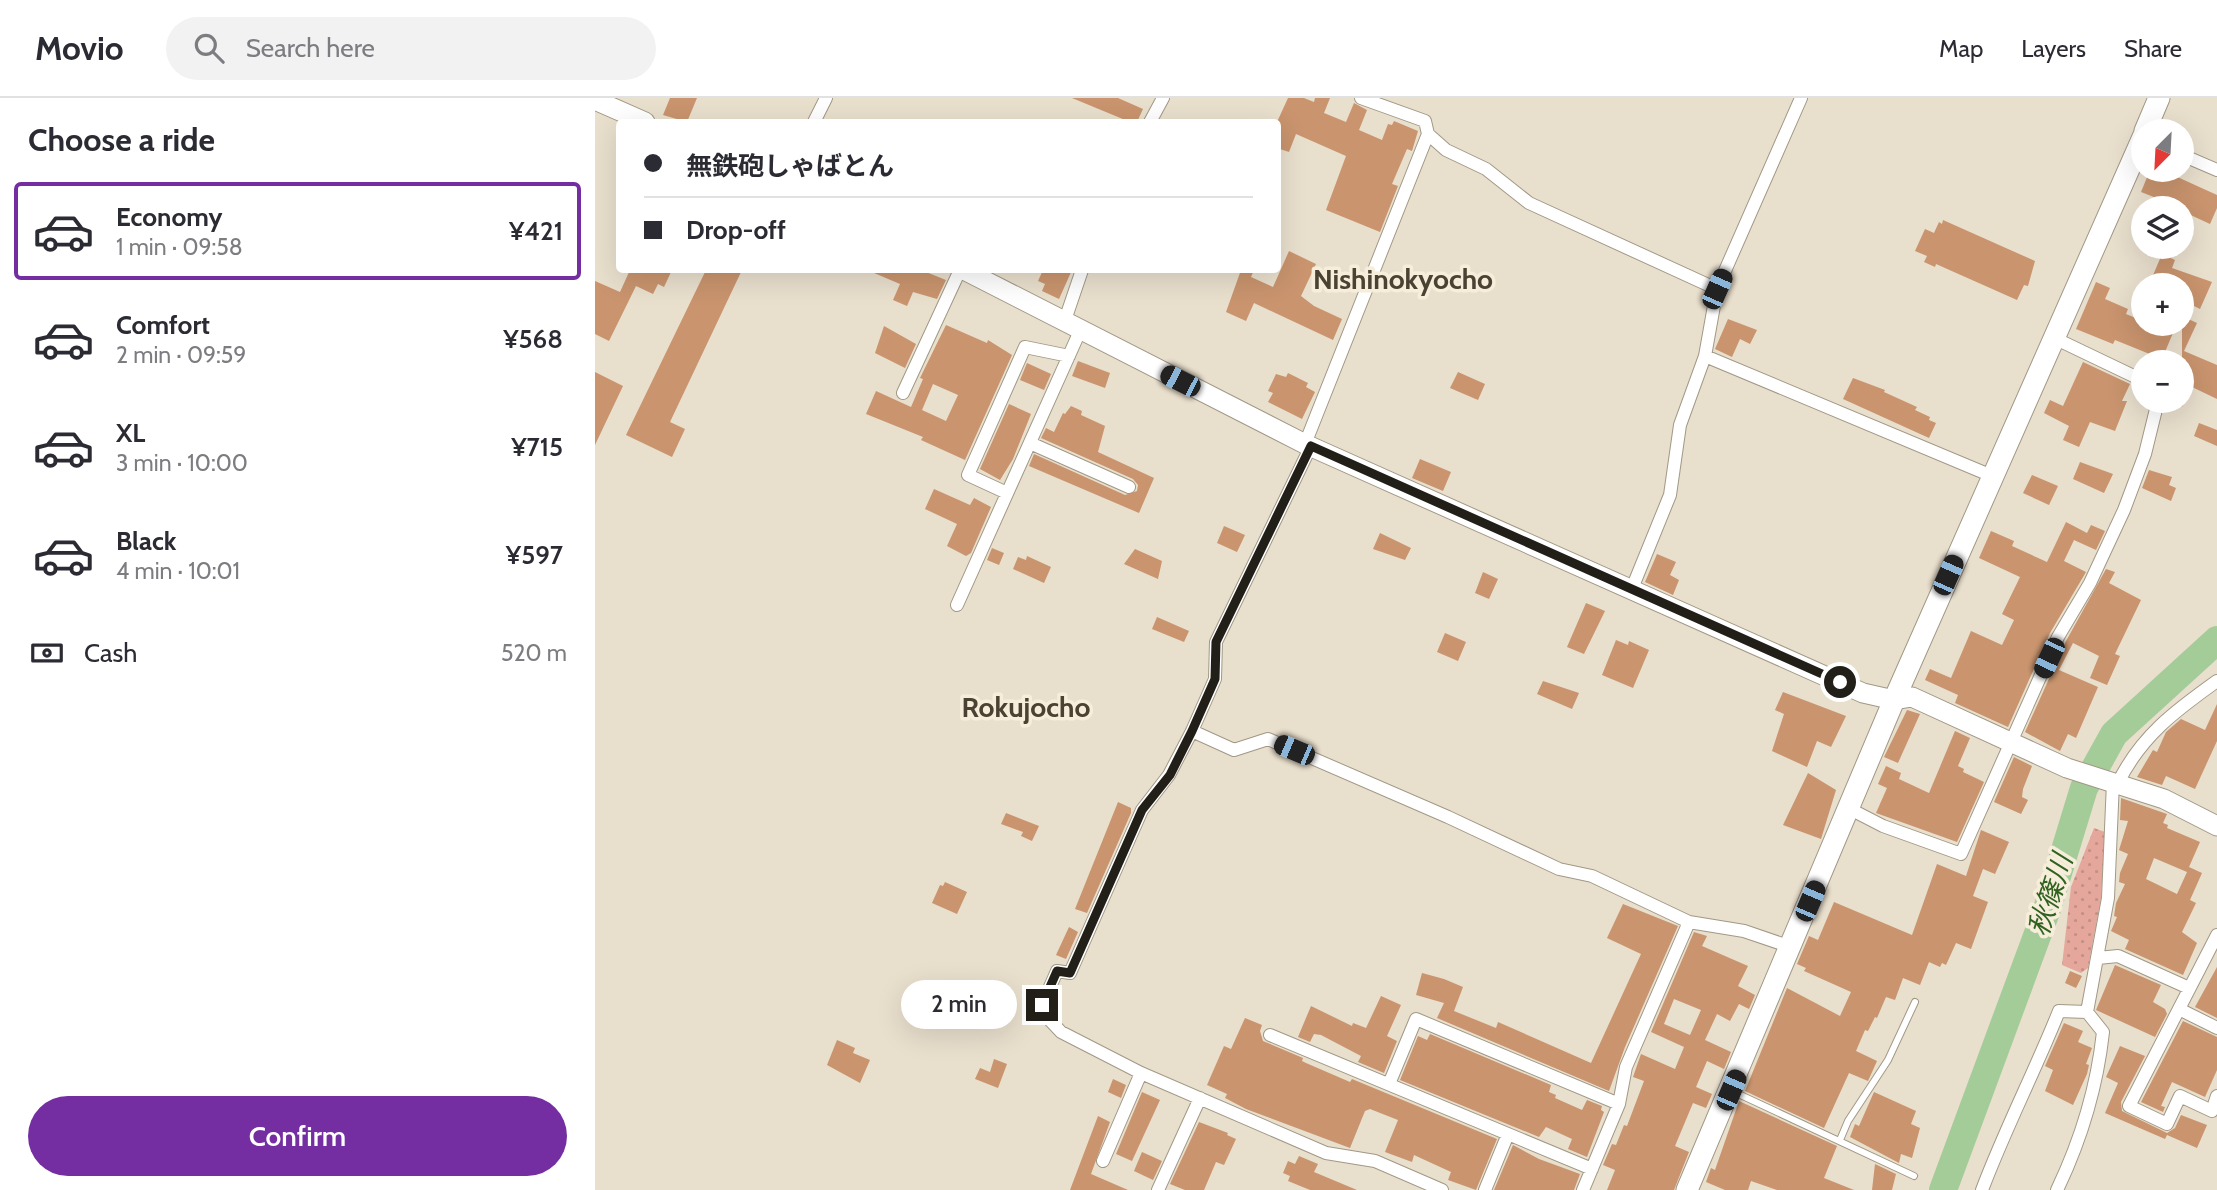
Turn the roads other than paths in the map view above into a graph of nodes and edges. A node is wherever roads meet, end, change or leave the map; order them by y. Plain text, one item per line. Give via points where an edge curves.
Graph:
1 (826, 98) edge
2 (1361, 98) edge
3 (1801, 98) edge
4 (2159, 98) edge
5 (1159, 99) edge
6 (595, 100) edge
7 (638, 119) edge
8 (816, 119) edge
9 (1151, 119) edge
10 (2151, 119) edge
11 (1428, 134) junction
12 (2195, 161) edge
13 (2131, 164) edge
14 (2217, 170) edge
15 (961, 273) edge
16 (968, 273) edge
17 (1081, 273) edge
18 (1717, 289) junction
19 (1072, 327) junction
20 (2052, 337) junction
21 (1069, 356) junction
22 (1705, 356) junction
23 (2131, 375) edge
24 (903, 393) dead end
25 (2155, 413) edge
26 (1030, 443) junction
27 (1308, 445) junction
28 (1992, 475) junction
29 (1129, 487) dead end
30 (1007, 493) junction
31 (1631, 591) junction
32 (957, 605) dead end
33 (2217, 681) edge
34 (1894, 700) junction
35 (1192, 731) junction
36 (2009, 743) junction
37 (2113, 782) junction
38 (1850, 808) junction
39 (2217, 826) edge
40 (1689, 922) junction
41 (2217, 935) edge
42 (1791, 947) junction
43 (2098, 958) junction
44 (2189, 988) junction
45 (1915, 1002) dead end
46 (2179, 1009) junction
47 (2087, 1012) junction
48 (2217, 1028) edge
49 (1270, 1035) dead end
50 (1142, 1073) junction
51 (1389, 1084) junction
52 (1731, 1090) junction
53 (2217, 1097) edge
54 (1200, 1098) junction
55 (1619, 1104) junction
56 (1509, 1135) junction
57 (1840, 1140) junction
58 (1103, 1161) dead end
59 (1592, 1169) junction
60 (1914, 1176) dead end
61 (1160, 1189) edge
62 (1442, 1190) edge
63 (1485, 1190) edge
64 (1583, 1190) edge
65 (1687, 1190) edge
66 (1982, 1190) edge
67 (2057, 1190) edge

1 - 8 street
2 - 11 street via 1425,121
3 - 18 street
4 - 10 main road
5 - 9 street
6 - 7 main road
11 - 18 street via 1446,150 1486,169 1529,203
11 - 27 street
12 - 14 street
13 - 20 main road
15 - 24 street
16 - 19 main road
17 - 19 street
18 - 22 street
19 - 21 street
19 - 27 main road
20 - 23 street
20 - 28 main road
21 - 26 street
21 - 30 street via 1025,347 968,475
22 - 28 street
22 - 31 street via 1680,425 1670,495
25 - 36 street via 2125,510
26 - 29 street
26 - 30 street
27 - 31 main road
27 - 35 street via 1216,642 1215,679
28 - 34 main road
30 - 32 street
31 - 34 main road via 1863,693
33 - 37 street via 2160,723 2139,745 2117,783
34 - 36 main road via 1912,697
34 - 38 main road
35 - 40 street via 1234,750 1268,739 1559,869 1592,876
35 - 50 street via 1170,775 1142,810 1070,973 1057,971 1042,1005 1044,1014 1061,1032
36 - 37 main road
36 - 38 street via 1961,854 1883,826
37 - 39 main road via 2164,799
37 - 43 street via 2108,898
38 - 42 main road
40 - 42 street via 1744,930
40 - 55 street via 1626,1068
41 - 44 street
42 - 52 main road
43 - 44 street via 2118,956
43 - 47 street
44 - 46 street
45 - 57 lane via 1888,1060
46 - 48 street
46 - 53 street via 2129,1106 2167,1124 2180,1096 2212,1111
47 - 66 street via 2059,1011
47 - 67 street via 2103,1031 2100,1060 2087,1115
49 - 51 street
50 - 54 street
50 - 58 street
51 - 55 street via 1416,1019
51 - 56 street
52 - 57 lane
52 - 65 main road
54 - 61 street
54 - 62 street via 1327,1153 1375,1161
55 - 59 street
56 - 59 street
56 - 63 street
57 - 60 lane
59 - 64 street

